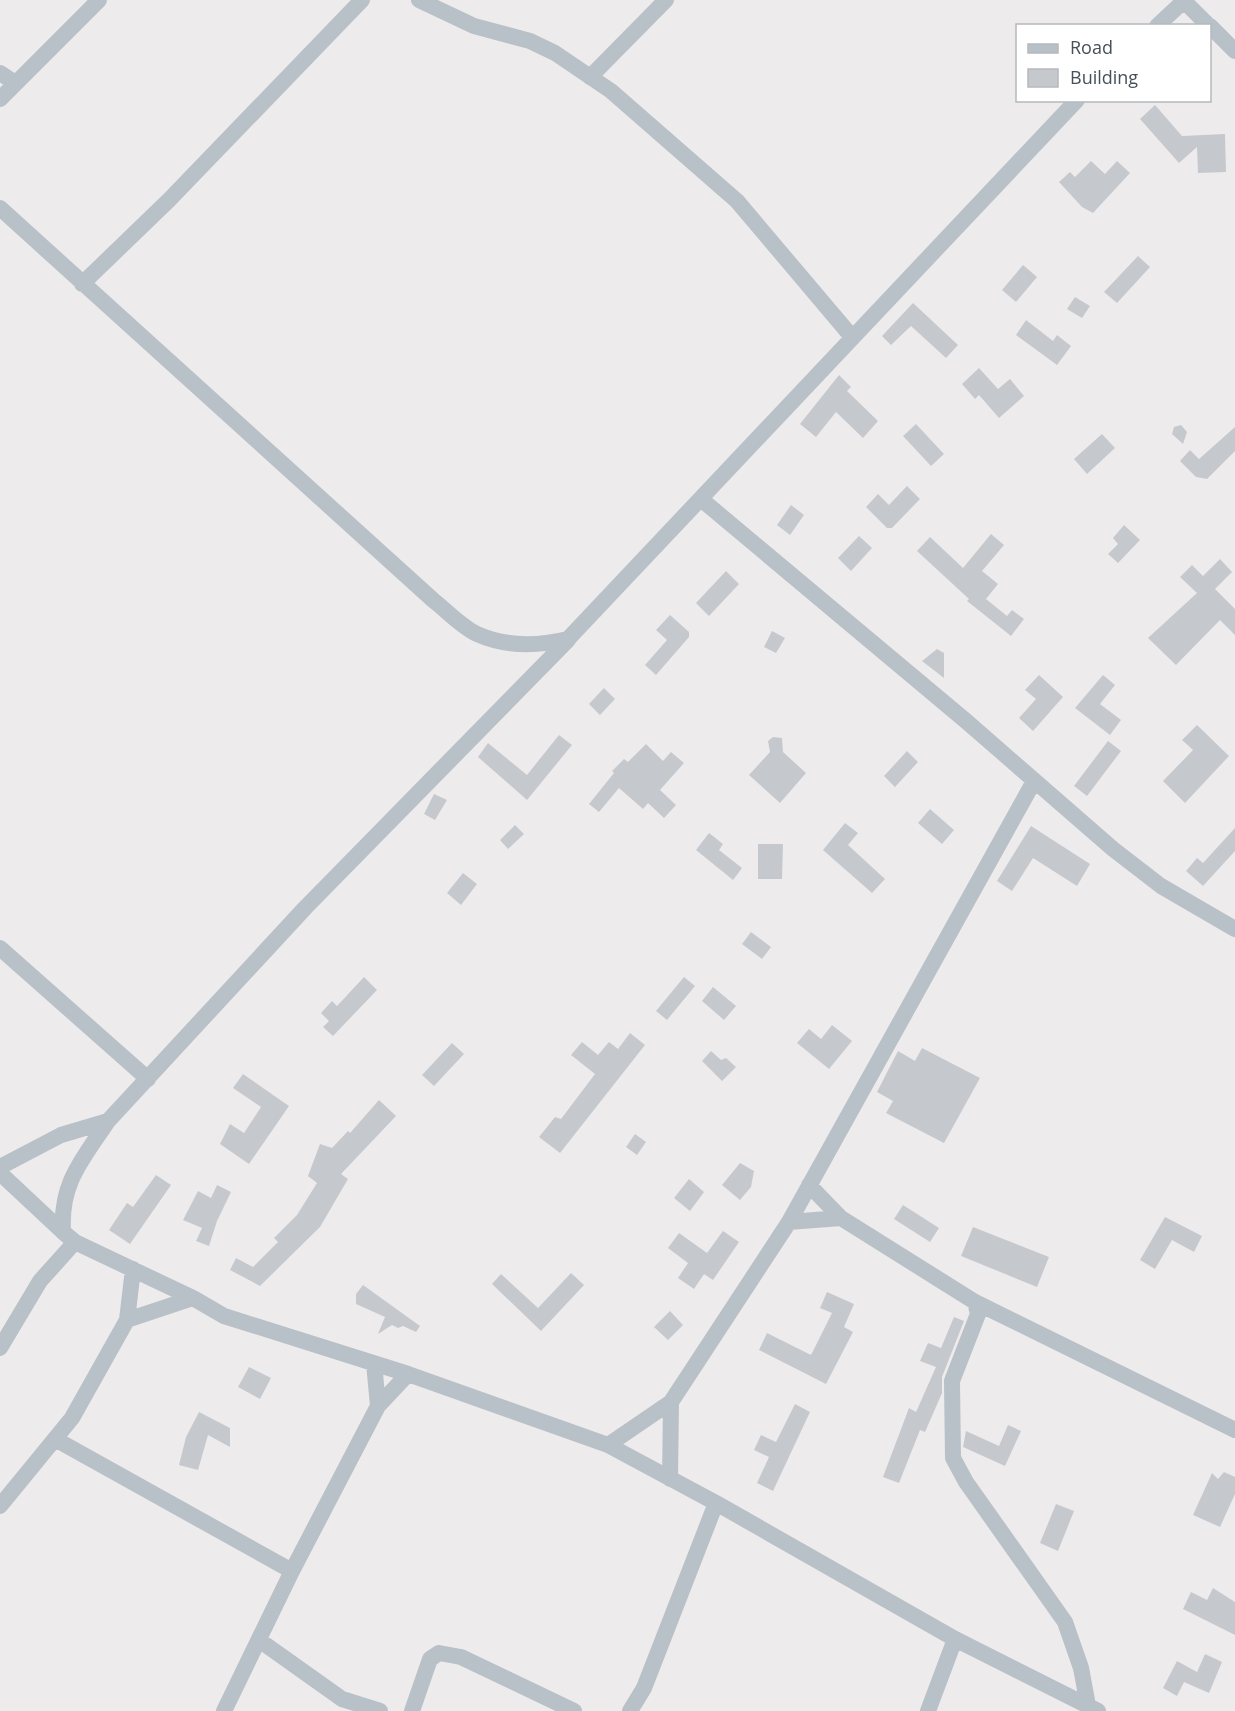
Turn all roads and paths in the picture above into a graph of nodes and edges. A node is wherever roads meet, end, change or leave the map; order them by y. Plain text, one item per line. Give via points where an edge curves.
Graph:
1 (99, 0) edge
2 (362, 0) edge
3 (419, 0) edge
4 (666, 0) edge
5 (1184, 1) edge
6 (1159, 24) edge
7 (1207, 24) edge
8 (1211, 28) edge
9 (1235, 51) edge
10 (0, 73) edge
11 (590, 77) junction
12 (15, 83) junction
13 (0, 99) edge
14 (1075, 102) edge
15 (0, 208) edge
16 (82, 284) junction
17 (852, 337) junction
18 (702, 500) junction
19 (568, 639) junction
20 (1033, 783) junction
21 (1235, 929) edge
22 (0, 948) edge
23 (148, 1079) junction
24 (108, 1121) junction
25 (0, 1167) edge
26 (0, 1173) edge
27 (808, 1185) junction
28 (841, 1218) junction
29 (789, 1222) junction
30 (69, 1237) junction
31 (133, 1269) junction
32 (193, 1298) junction
33 (975, 1302) junction
34 (127, 1320) junction
35 (0, 1348) edge
36 (374, 1363) junction
37 (408, 1374) junction
38 (671, 1402) junction
39 (378, 1406) junction
40 (1235, 1430) edge
41 (55, 1439) junction
42 (608, 1445) junction
43 (670, 1479) junction
44 (716, 1503) junction
45 (0, 1506) edge
46 (292, 1571) junction
47 (955, 1639) junction
48 (259, 1640) junction
49 (1091, 1709) edge
50 (224, 1711) edge
51 (380, 1711) edge
52 (412, 1711) edge
53 (574, 1711) edge
54 (630, 1711) edge
55 (928, 1711) edge

1 - 12 street
2 - 16 street
3 - 11 street via 474,26 530,41
4 - 11 street
5 - 6 street
5 - 7 street
8 - 9 street
10 - 12 street
11 - 17 street via 657,129 736,201
12 - 13 street
14 - 17 street
15 - 16 street
16 - 19 street via 409,579 476,634 519,644 550,644
17 - 18 street
18 - 19 street
18 - 20 street via 966,721
19 - 23 street via 305,908
20 - 21 street via 1161,886
20 - 27 street
22 - 23 street
23 - 24 street
24 - 25 street via 61,1135
24 - 30 street via 72,1176 62,1207
26 - 30 street
27 - 28 street
27 - 29 street
28 - 29 street
28 - 33 street
29 - 38 street
30 - 31 street
30 - 35 street
31 - 32 street
31 - 34 street
32 - 34 street
32 - 36 street via 224,1316
33 - 40 street
33 - 49 street via 978,1314 952,1381 953,1458 1065,1622
34 - 41 street via 72,1418
36 - 37 street
36 - 39 street
37 - 39 street
37 - 42 street
38 - 42 street
38 - 43 street
39 - 46 street
41 - 45 street
41 - 46 street
42 - 43 street
43 - 44 street
44 - 47 street
44 - 54 street via 644,1688
46 - 48 street
47 - 49 street
47 - 55 street
48 - 50 street
48 - 51 street via 342,1699
52 - 53 street via 430,1659 439,1653 461,1657

